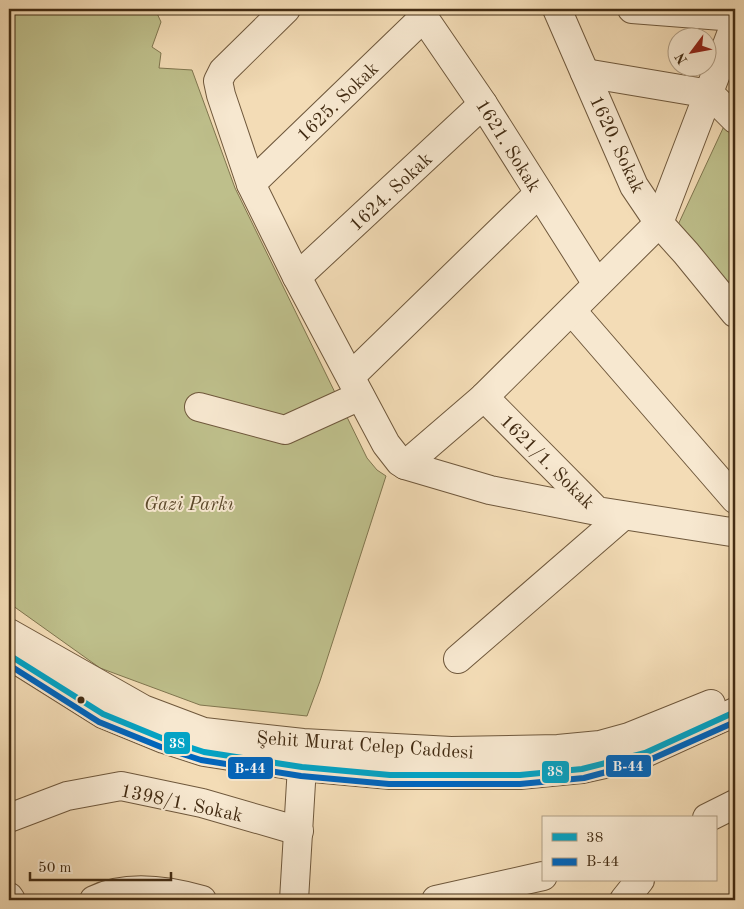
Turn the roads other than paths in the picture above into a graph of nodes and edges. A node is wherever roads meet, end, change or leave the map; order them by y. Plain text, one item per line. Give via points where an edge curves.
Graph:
1 (286, 9) edge
2 (557, 9) edge
3 (632, 9) edge
4 (420, 13) edge
5 (735, 17) edge
6 (735, 24) edge
7 (586, 72) junction
8 (710, 94) junction
9 (484, 104) junction
10 (735, 119) edge
11 (251, 184) junction
12 (539, 193) junction
13 (660, 223) junction
14 (297, 277) junction
15 (597, 284) junction
16 (572, 311) junction
17 (735, 313) edge
18 (355, 386) junction
19 (484, 397) junction
20 (200, 407) dead end
21 (405, 465) junction
22 (735, 499) edge
23 (610, 514) junction
24 (735, 530) edge
25 (9, 633) edge
26 (9, 655) edge
27 (458, 659) dead end
28 (735, 694) edge
29 (735, 712) edge
30 (303, 755) junction
31 (735, 804) edge
32 (711, 816) edge
33 (9, 818) edge
34 (299, 831) junction
35 (542, 876) edge
36 (9, 897) edge
37 (10, 900) edge
38 (94, 900) edge
39 (202, 900) edge
40 (294, 900) edge
41 (436, 900) edge

1 - 11 street via 223,71 218,81
2 - 7 street, 1620. Sokak
3 - 5 street
4 - 9 street, 1621. Sokak
4 - 11 street, 1625. Sokak
6 - 8 street
7 - 8 street
7 - 13 street, 1620. Sokak via 634,186
8 - 10 street
8 - 13 street
9 - 12 street, 1621. Sokak
9 - 14 street, 1624. Sokak
11 - 14 street
12 - 15 street, 1621. Sokak
12 - 18 street
13 - 15 street
13 - 17 street, 1620. Sokak
14 - 18 street
15 - 16 street
16 - 19 street
16 - 22 street
18 - 20 street via 285,430
18 - 21 street via 386,444
19 - 21 street
19 - 23 street, 1621/1. Sokak
21 - 23 street via 490,490
23 - 24 street
23 - 27 street
25 - 30 street, Şehit Murat Celep Caddesi via 143,709 204,732
26 - 30 street, Şehit Murat Celep Caddesi via 103,714 164,739 204,752
28 - 30 street, Şehit Murat Celep Caddesi via 629,737 592,746 519,751
29 - 30 street, Şehit Murat Celep Caddesi via 645,753 582,769 520,775 390,775
30 - 34 street
31 - 32 street
33 - 34 street, 1398/1. Sokak via 67,796 121,786 202,803
34 - 40 street
35 - 41 street
36 - 37 street
38 - 39 street via 140,890

